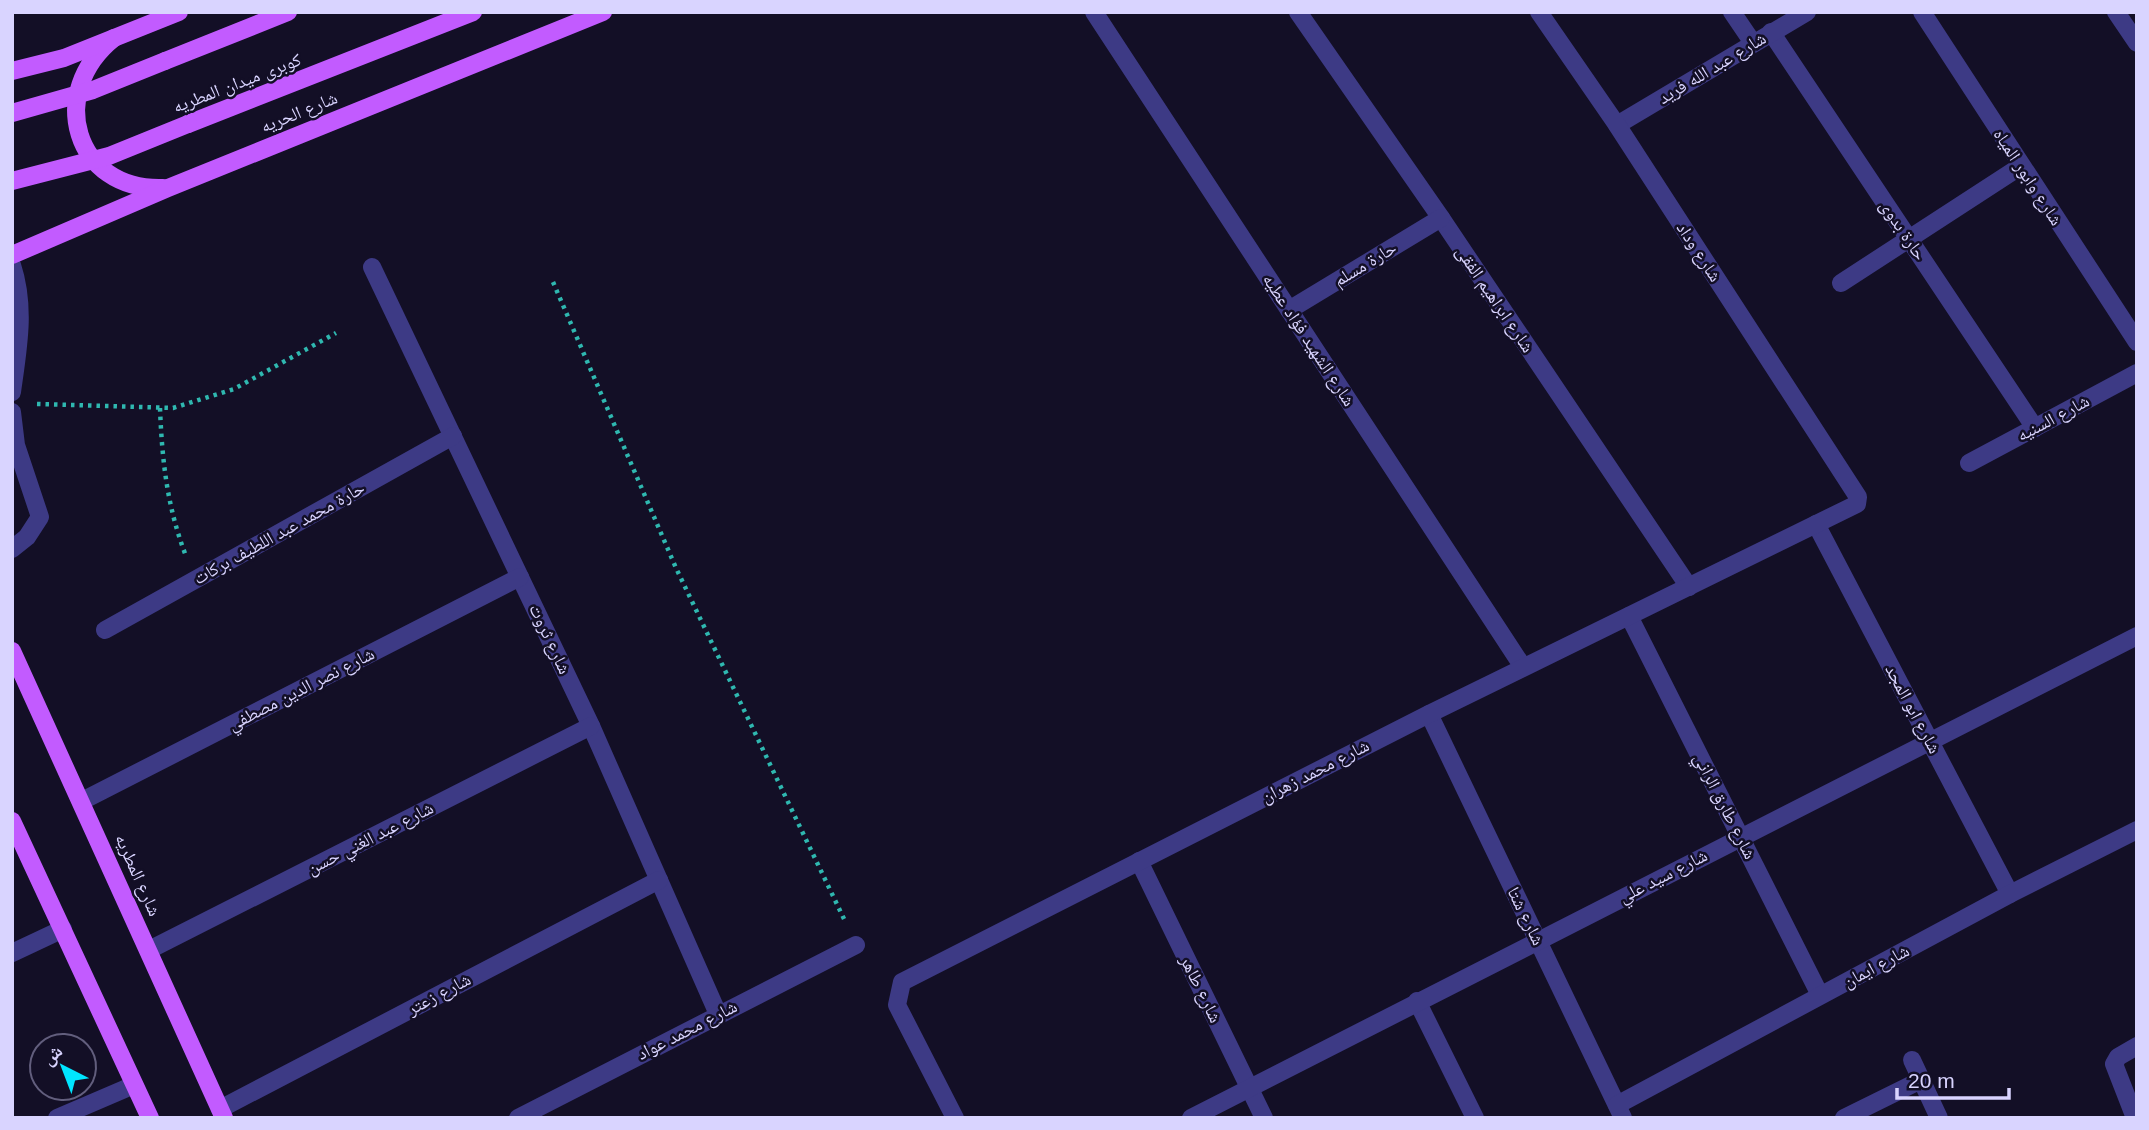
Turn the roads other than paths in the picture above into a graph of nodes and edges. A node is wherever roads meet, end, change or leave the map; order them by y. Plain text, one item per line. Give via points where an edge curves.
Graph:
1 (178, 12) edge
2 (288, 12) edge
3 (473, 12) edge
4 (603, 12) edge
5 (1094, 12) edge
6 (1298, 12) edge
7 (1539, 12) edge
8 (1732, 12) edge
9 (1807, 12) edge
10 (1922, 12) edge
11 (2116, 12) edge
12 (1771, 33) junction
13 (114, 38) junction
14 (1753, 43) junction
15 (2137, 43) edge
16 (12, 71) edge
17 (12, 113) edge
18 (1617, 125) junction
19 (2021, 166) junction
20 (12, 181) edge
21 (167, 188) junction
22 (1441, 218) junction
23 (1909, 239) junction
24 (12, 255) edge
25 (12, 265) edge
26 (372, 267) dead end
27 (1841, 283) dead end
28 (1289, 310) junction
29 (2137, 342) edge
30 (2137, 373) edge
31 (16, 402) edge
32 (2035, 428) junction
33 (453, 436) junction
34 (1969, 463) dead end
35 (1856, 494) joint
36 (1816, 524) junction
37 (12, 549) edge
38 (520, 577) junction
39 (1689, 587) junction
40 (1629, 616) junction
41 (105, 629) dead end
42 (2137, 636) edge
43 (12, 651) edge
44 (1523, 667) junction
45 (1429, 714) junction
46 (591, 726) junction
47 (1930, 741) junction
48 (82, 801) junction
49 (12, 821) edge
50 (2137, 831) edge
51 (1740, 837) junction
52 (1139, 861) junction
53 (659, 880) junction
54 (2010, 894) junction
55 (63, 929) junction
56 (1538, 940) junction
57 (856, 945) road end
58 (149, 950) junction
59 (12, 953) edge
60 (1820, 995) junction
61 (1417, 1001) junction
62 (719, 1014) junction
63 (2137, 1046) edge
64 (1912, 1059) dead end
65 (1921, 1080) junction
66 (134, 1085) junction
67 (1250, 1088) junction
68 (1620, 1112) edge
69 (222, 1113) edge
70 (57, 1118) edge
71 (149, 1118) edge
72 (518, 1118) edge
73 (955, 1118) edge
74 (1191, 1118) edge
75 (1264, 1118) edge
76 (1475, 1118) edge
77 (1844, 1118) edge
78 (1939, 1118) edge
79 (2135, 1118) edge

1 - 13 main road
2 - 17 main road, bridge via 93,90
3 - 20 main road, كوبرى ميدان المطريه, bridge via 109,156
4 - 21 main road, شارع الحريه
5 - 28 street, شارع الشهيد فؤاد عطيه
6 - 22 street, شارع ابراهيم الفقى
7 - 18 street, شارع وداد
8 - 14 street
9 - 12 street, شارع عبد الله فريد
10 - 19 street, شارع وابور المياه
11 - 15 street
12 - 14 street, شارع عبد الله فريد
12 - 23 street, حارة بدوى
13 - 16 main road via 64,58
13 - 21 main road via 93,58 79,82 76,121 81,139 90,155 116,178
14 - 18 street, شارع عبد الله فريد
18 - 35 street, شارع وداد
19 - 23 street
19 - 29 street, شارع وابور المياه
21 - 24 main road, شارع الحريه
22 - 28 street, حارة مسلم
22 - 39 street, شارع ابراهيم الفقى
23 - 27 street
23 - 32 street, حارة بدوى
25 - 31 street via 20,291 21,320
26 - 33 street, شارع ثروت
28 - 44 street, شارع الشهيد فؤاد عطيه
30 - 32 street, شارع السنيه
31 - 37 street via 16,445 40,517
32 - 34 street, شارع السنيه
33 - 38 street, شارع ثروت
33 - 41 street, حارة محمد عبد اللطيف بركات
35 - 36 street, شارع محمد زهران via 1857,504
36 - 39 street, شارع محمد زهران
36 - 47 street, شارع ابو المجد
38 - 46 street, شارع ثروت
38 - 48 street, شارع نصر الدين مصطفي
39 - 40 street, شارع محمد زهران
40 - 44 street, شارع محمد زهران
40 - 51 street, شارع طارق الراني
42 - 47 street, شارع سيد علي
43 - 48 main road, شارع المطريه
44 - 45 street, شارع محمد زهران
45 - 52 street, شارع محمد زهران
45 - 56 street, شارع شتا
46 - 53 street, شارع ثروت
46 - 58 street, شارع عبد الغني حسن
47 - 51 street, شارع سيد علي
47 - 54 street, شارع ابو المجد
48 - 58 main road, شارع المطريه
49 - 55 main road
50 - 54 street, شارع ايمان
51 - 56 street, شارع سيد علي
51 - 60 street, شارع طارق الراني
52 - 67 street, شارع طاهر
52 - 73 street, شارع محمد زهران via 902,982 897,1005
53 - 62 street, شارع ثروت
53 - 69 street, شارع زعتر
54 - 60 street, شارع ايمان
55 - 59 street
55 - 66 main road
56 - 61 street, شارع سيد علي
56 - 68 street, شارع شتا
57 - 62 street, شارع محمد عواد
58 - 69 main road, شارع المطريه
60 - 68 street, شارع ايمان
61 - 67 street, شارع سيد علي
61 - 76 street
62 - 72 street, شارع محمد عواد
63 - 79 street via 2114,1064
64 - 65 street
65 - 77 street
65 - 78 street
66 - 70 street
66 - 71 main road
67 - 74 street, شارع سيد علي
67 - 75 street, شارع طاهر

